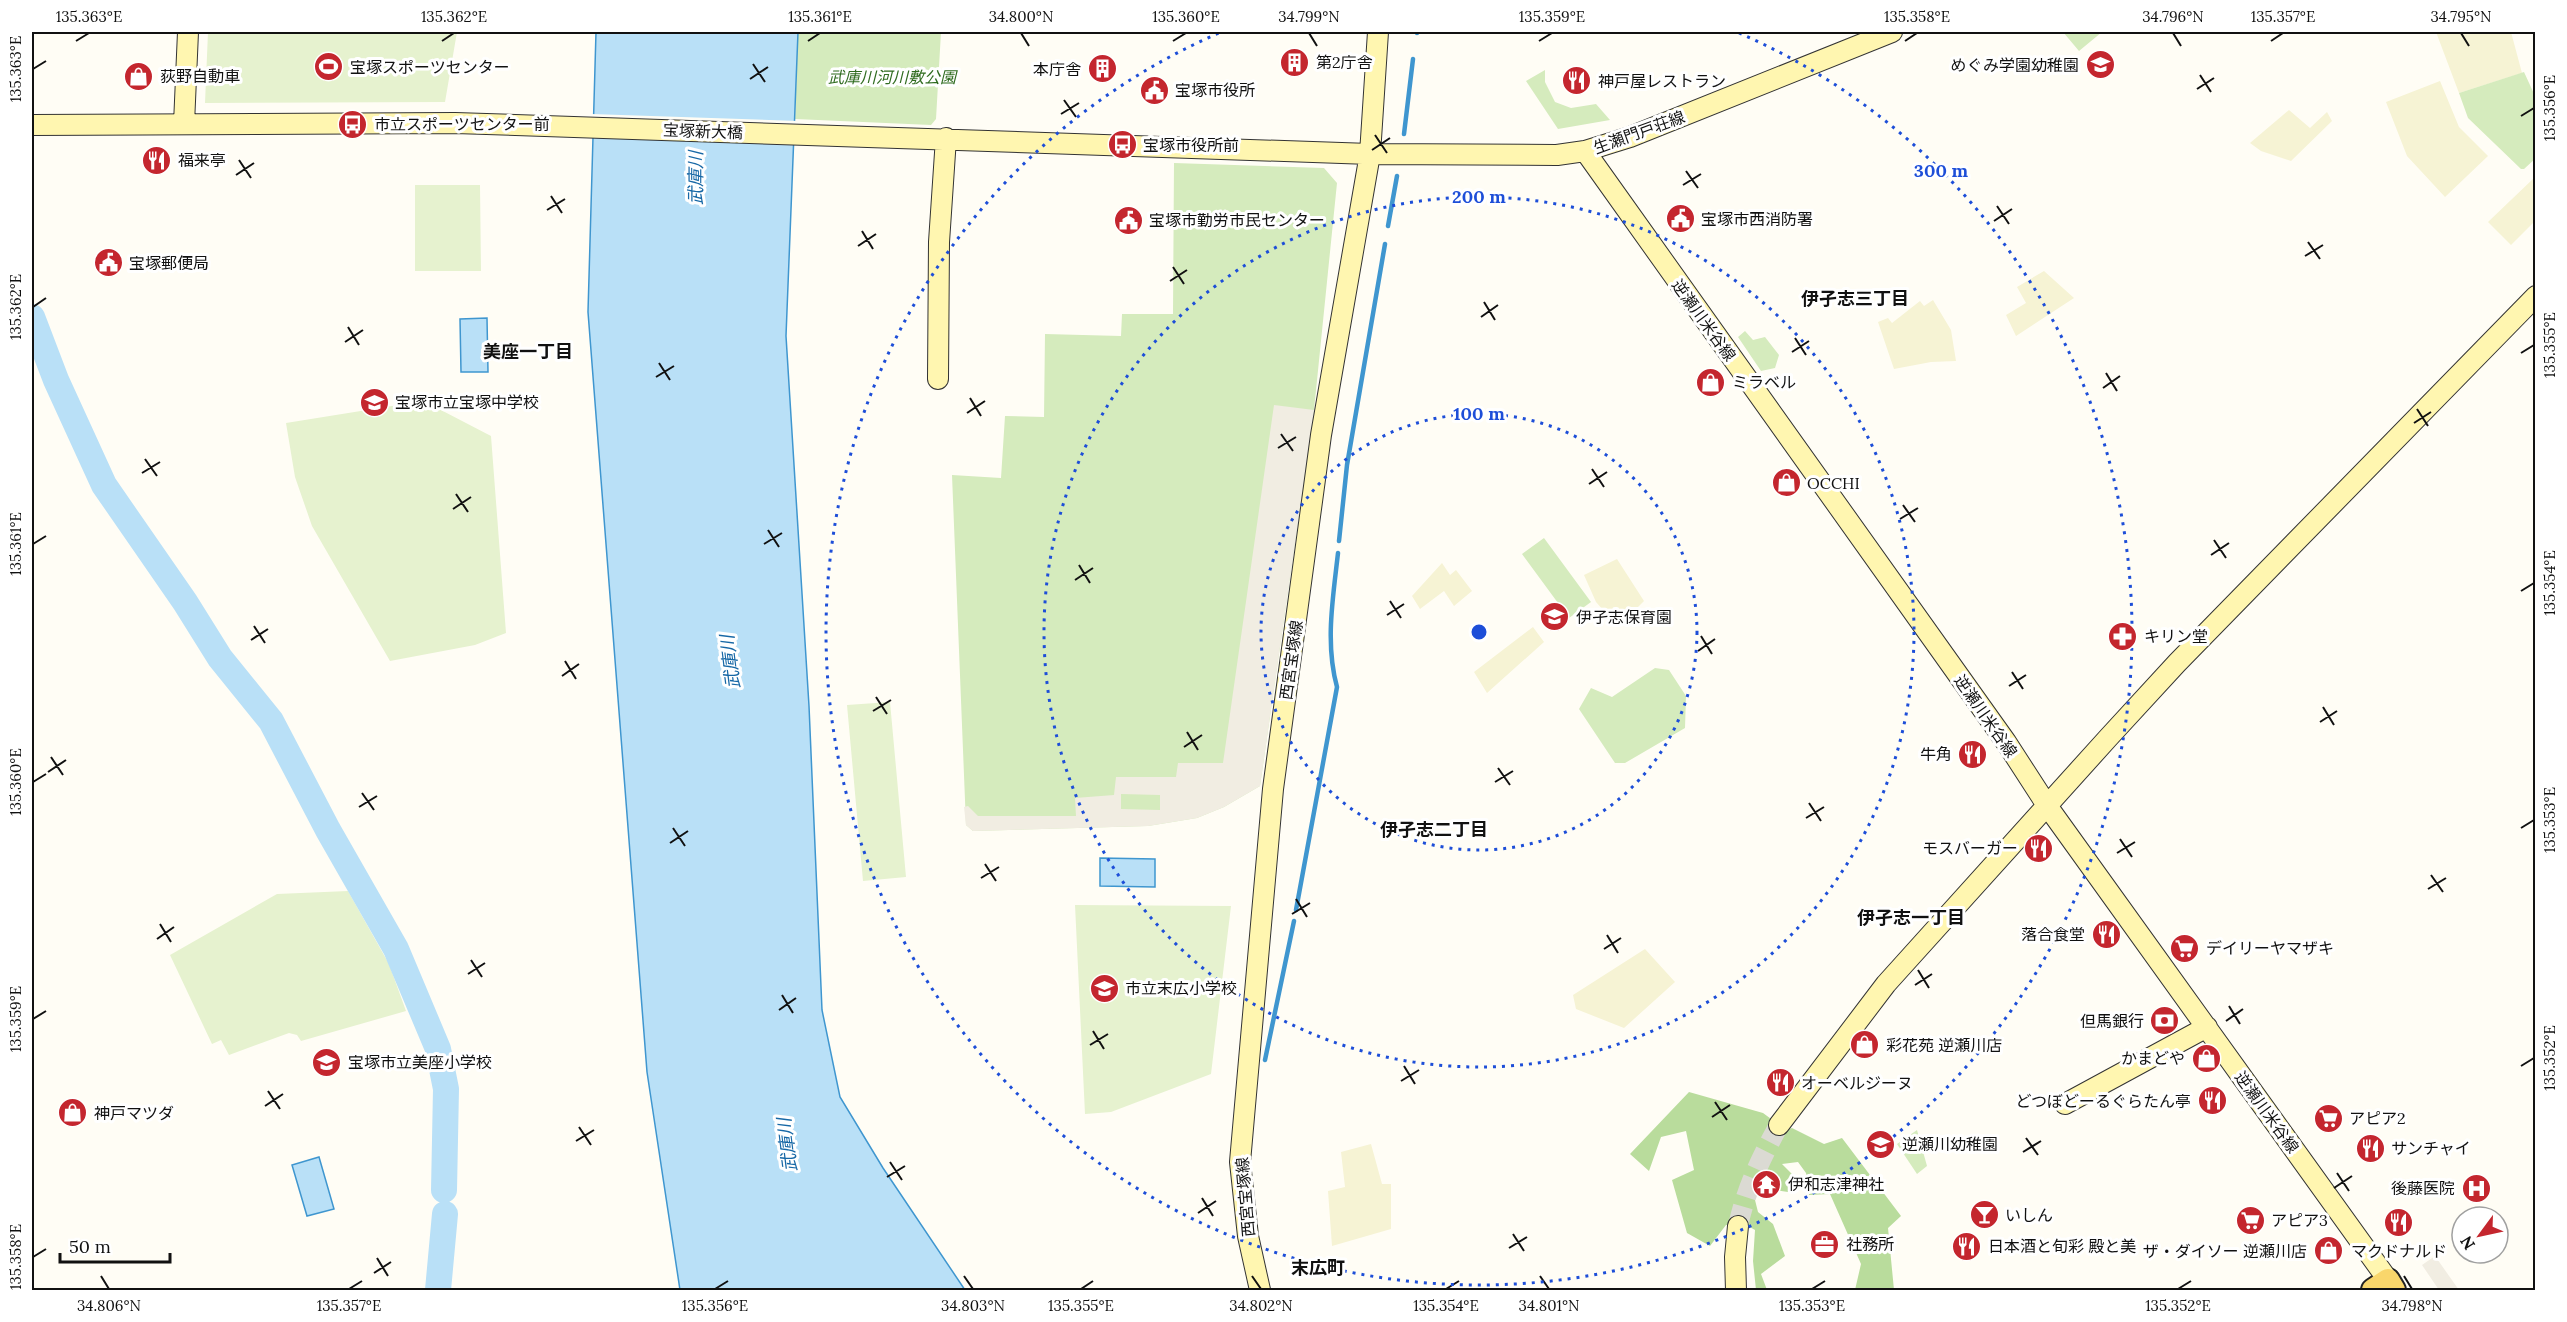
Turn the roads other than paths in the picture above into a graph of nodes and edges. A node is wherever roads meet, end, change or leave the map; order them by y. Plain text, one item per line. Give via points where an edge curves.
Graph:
1 (188, 32) edge
2 (1378, 32) edge
3 (1892, 32) edge
4 (184, 124) junction
5 (32, 125) edge
6 (940, 138) junction
7 (1585, 151) junction
8 (1370, 154) junction
9 (2535, 296) edge
10 (938, 379) dead end
11 (2048, 807) junction
12 (2207, 1027) junction
13 (2065, 1104) dead end
14 (1779, 1125) tunnel mouth
15 (1738, 1226) tunnel mouth
16 (2385, 1287) edge
17 (1260, 1290) edge
18 (1736, 1290) edge

1 - 4 street
2 - 8 street, 西宮宝塚線
3 - 7 street, 生瀬門戸荘線 via 1630,137
4 - 5 street, 宝塚新大橋
4 - 6 street, 宝塚新大橋 via 473,123
6 - 8 street, 宝塚新大橋
6 - 10 street
7 - 8 street, 生瀬門戸荘線
7 - 11 street, 逆瀬川米谷線 via 2006,742
8 - 17 street, 西宮宝塚線 via 1321,435 1273,789 1240,1162 1248,1236
9 - 11 street via 2177,663
11 - 12 street, 逆瀬川米谷線
11 - 14 street via 1886,984
12 - 13 street
12 - 16 street, 逆瀬川米谷線
15 - 18 street

